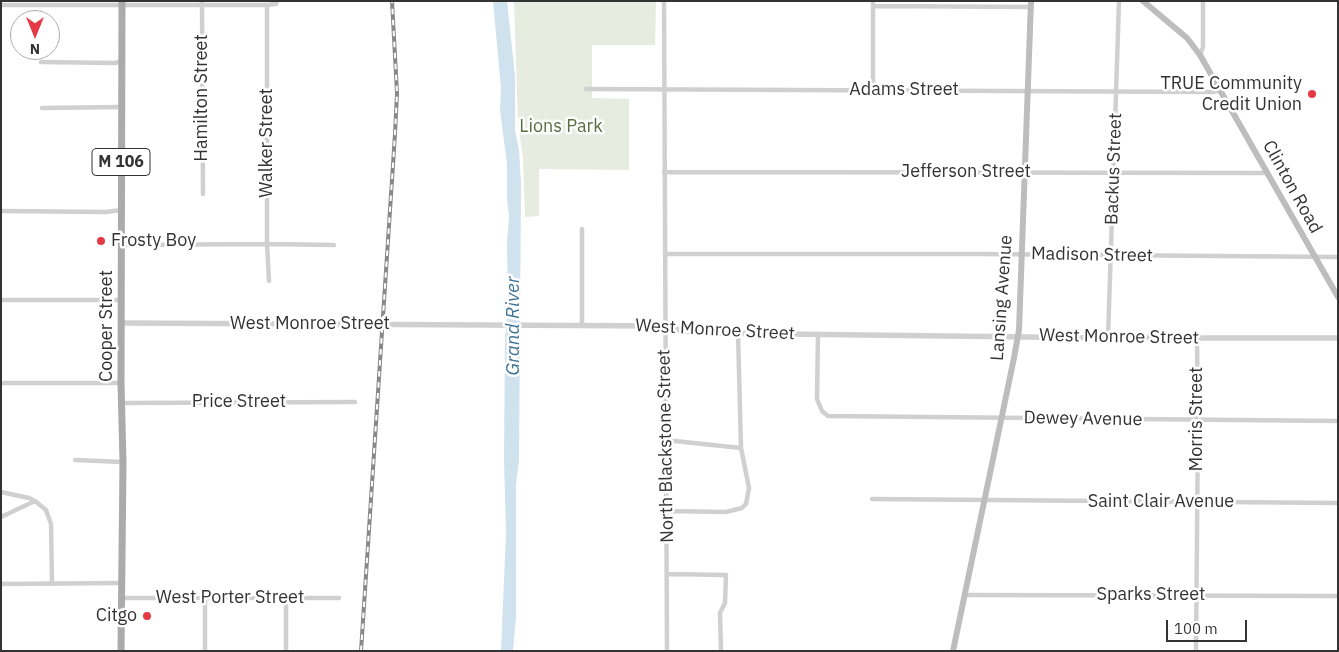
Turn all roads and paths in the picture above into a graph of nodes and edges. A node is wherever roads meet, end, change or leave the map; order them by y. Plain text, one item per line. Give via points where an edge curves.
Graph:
1 (664, 1) edge
2 (1119, 1) edge
3 (1143, 1) edge
4 (1202, 1) edge
5 (122, 3) edge
6 (202, 3) edge
7 (277, 3) edge
8 (873, 4) edge
9 (1031, 4) edge
10 (1, 5) edge
11 (267, 5) junction
12 (1200, 55) junction
13 (121, 61) junction
14 (41, 62) dead end
15 (586, 89) dead end
16 (665, 90) junction
17 (873, 90) junction
18 (1028, 90) junction
19 (1116, 90) junction
20 (1221, 90) junction
21 (121, 107) junction
22 (42, 108) dead end
23 (664, 172) junction
24 (1024, 172) junction
25 (1113, 173) junction
26 (1267, 173) junction
27 (203, 194) dead end
28 (121, 210) junction
29 (1, 211) edge
30 (582, 228) dead end
31 (266, 244) junction
32 (122, 245) junction
33 (334, 245) dead end
34 (665, 254) junction
35 (1022, 255) junction
36 (1111, 256) junction
37 (1314, 257) junction
38 (1338, 257) edge
39 (269, 280) dead end
40 (1338, 297) edge
41 (1, 300) edge
42 (121, 300) junction
43 (122, 323) junction
44 (582, 325) junction
45 (665, 326) junction
46 (738, 333) junction
47 (818, 334) junction
48 (1017, 336) junction
49 (1108, 338) junction
50 (1197, 338) junction
51 (1338, 338) edge
52 (1, 383) edge
53 (122, 383) junction
54 (355, 402) dead end
55 (122, 403) junction
56 (1002, 418) junction
57 (1198, 420) junction
58 (1338, 421) edge
59 (665, 440) junction
60 (741, 448) junction
61 (75, 460) dead end
62 (123, 462) junction
63 (1, 492) edge
64 (872, 499) dead end
65 (35, 501) junction
66 (983, 501) junction
67 (1197, 502) junction
68 (1338, 504) edge
69 (667, 511) junction
70 (1, 517) edge
71 (667, 574) junction
72 (52, 583) junction
73 (122, 583) junction
74 (1, 584) edge
75 (965, 595) junction
76 (1196, 596) junction
77 (1338, 596) edge
78 (122, 598) junction
79 (205, 598) junction
80 (286, 598) junction
81 (339, 598) dead end
82 (120, 651) edge
83 (205, 651) edge
84 (286, 651) edge
85 (667, 651) edge
86 (721, 651) edge
87 (953, 651) edge
88 (1196, 651) edge

1 - 16 street, North Blackstone Street
2 - 19 street, Backus Street
3 - 12 main road, Clinton Road via 1186,38
4 - 12 street via 1203,47
5 - 6 street
5 - 10 street
5 - 13 main road, Cooper Street / M 106
6 - 11 street
6 - 27 street, Hamilton Street
7 - 11 street
8 - 9 street
8 - 17 street
9 - 18 main road, Lansing Avenue
11 - 31 street, Walker Street
12 - 20 main road, Clinton Road
13 - 14 street
13 - 21 main road, Cooper Street / M 106
15 - 16 street, Adams Street
16 - 17 street, Adams Street
16 - 23 street, North Blackstone Street
17 - 18 street, Adams Street
18 - 19 street, Adams Street
18 - 24 main road, Lansing Avenue
19 - 20 street, Adams Street
19 - 25 street, Backus Street
20 - 26 main road, Clinton Road
21 - 22 street
21 - 28 main road, Cooper Street / M 106
23 - 24 street, Jefferson Street
23 - 34 street, North Blackstone Street
24 - 25 street, Jefferson Street
24 - 35 main road, Lansing Avenue
25 - 26 street, Jefferson Street
25 - 36 street, Backus Street
26 - 37 main road, Clinton Road
28 - 29 street
28 - 32 main road, Cooper Street / M 106
30 - 44 street
31 - 32 street
31 - 33 street
31 - 39 street, Walker Street
32 - 42 main road, Cooper Street / M 106
34 - 35 street, Madison Street
34 - 45 street, North Blackstone Street
35 - 36 street, Madison Street
35 - 48 main road, Lansing Avenue
36 - 37 street, Madison Street
36 - 49 street, Backus Street
37 - 38 street, Madison Street
37 - 40 main road, Clinton Road
41 - 42 street
42 - 43 main road, Cooper Street / M 106
43 - 44 street, West Monroe Street
43 - 53 main road, Cooper Street / M 106
44 - 45 street, West Monroe Street
45 - 46 street, West Monroe Street via 703,333
45 - 59 street, North Blackstone Street
46 - 47 street, West Monroe Street
46 - 60 street
47 - 48 street, West Monroe Street
47 - 56 street, Dewey Avenue via 817,399 822,412 828,416
48 - 49 street, West Monroe Street
48 - 56 main road, Lansing Avenue
49 - 50 street, West Monroe Street
50 - 51 street, West Monroe Street
50 - 57 street, Morris Street
52 - 53 street
53 - 55 main road, Cooper Street / M 106
54 - 55 street, Price Street
55 - 62 main road, Cooper Street / M 106
56 - 57 street, Dewey Avenue
56 - 66 main road, Lansing Avenue
57 - 58 street, Dewey Avenue
57 - 67 street, Morris Street
59 - 60 street
59 - 69 street, North Blackstone Street
60 - 69 street via 749,488 748,499 742,508 726,512
61 - 62 street
62 - 73 main road, Cooper Street / M 106
63 - 65 street
64 - 66 street, Saint Clair Avenue
65 - 70 street
65 - 72 street via 46,510 51,524
66 - 67 street, Saint Clair Avenue
66 - 75 main road, Lansing Avenue
67 - 68 street, Saint Clair Avenue
67 - 76 street, Morris Street
69 - 71 street, North Blackstone Street
71 - 85 street, North Blackstone Street
71 - 86 street via 726,575 725,603 720,613
72 - 73 street
72 - 74 street
73 - 78 main road, Cooper Street / M 106
75 - 76 street, Sparks Street
75 - 87 main road, Lansing Avenue
76 - 77 street, Sparks Street
76 - 88 street, Morris Street
78 - 79 street, West Porter Street
78 - 82 main road, Cooper Street / M 106
79 - 80 street, West Porter Street
79 - 83 street
80 - 81 street, West Porter Street
80 - 84 street

